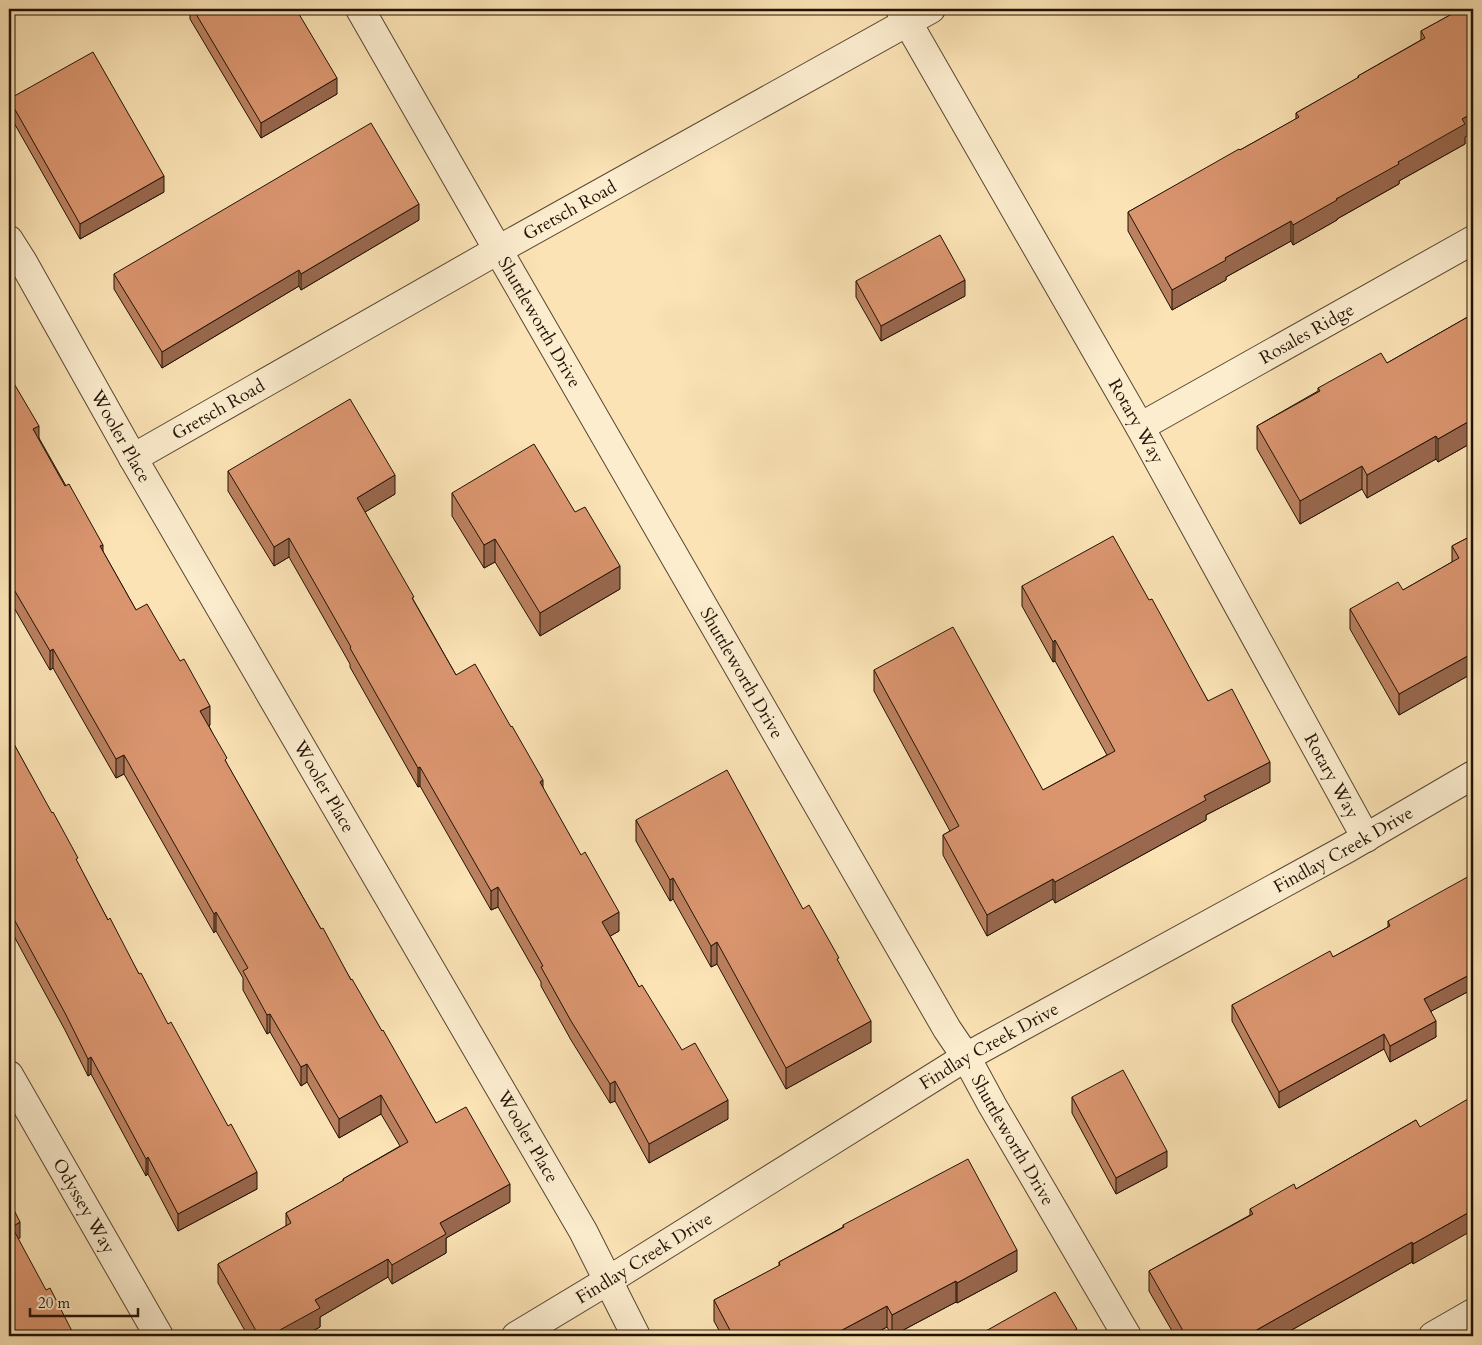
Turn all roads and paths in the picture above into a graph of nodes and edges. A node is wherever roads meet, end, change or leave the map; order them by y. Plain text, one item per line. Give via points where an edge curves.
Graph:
1 (360, 9) edge
2 (931, 9) edge
3 (903, 16) edge
4 (9, 240) edge
5 (1473, 240) edge
6 (498, 250) junction
7 (1140, 427) junction
8 (133, 458) junction
9 (1473, 775) edge
10 (1366, 838) junction
11 (966, 1057) junction
12 (9, 1076) edge
13 (609, 1280) junction
14 (1473, 1313) edge
15 (158, 1336) edge
16 (516, 1336) edge
17 (636, 1336) edge
18 (1126, 1336) edge
19 (1433, 1336) edge

1 - 6 street, Shuttleworth Drive
2 - 3 street, Gretsch Road
3 - 6 street, Gretsch Road
3 - 7 street, Rotary Way
4 - 8 street, Wooler Place
5 - 7 street, Rosales Ridge
6 - 8 street, Gretsch Road
6 - 11 street, Shuttleworth Drive
7 - 10 street, Rotary Way
8 - 13 street, Wooler Place
9 - 10 street, Findlay Creek Drive
10 - 11 street, Findlay Creek Drive
11 - 13 street, Findlay Creek Drive
11 - 18 street, Shuttleworth Drive
12 - 15 street, Odyssey Way
13 - 16 street, Findlay Creek Drive
13 - 17 street, Wooler Place
14 - 19 street

